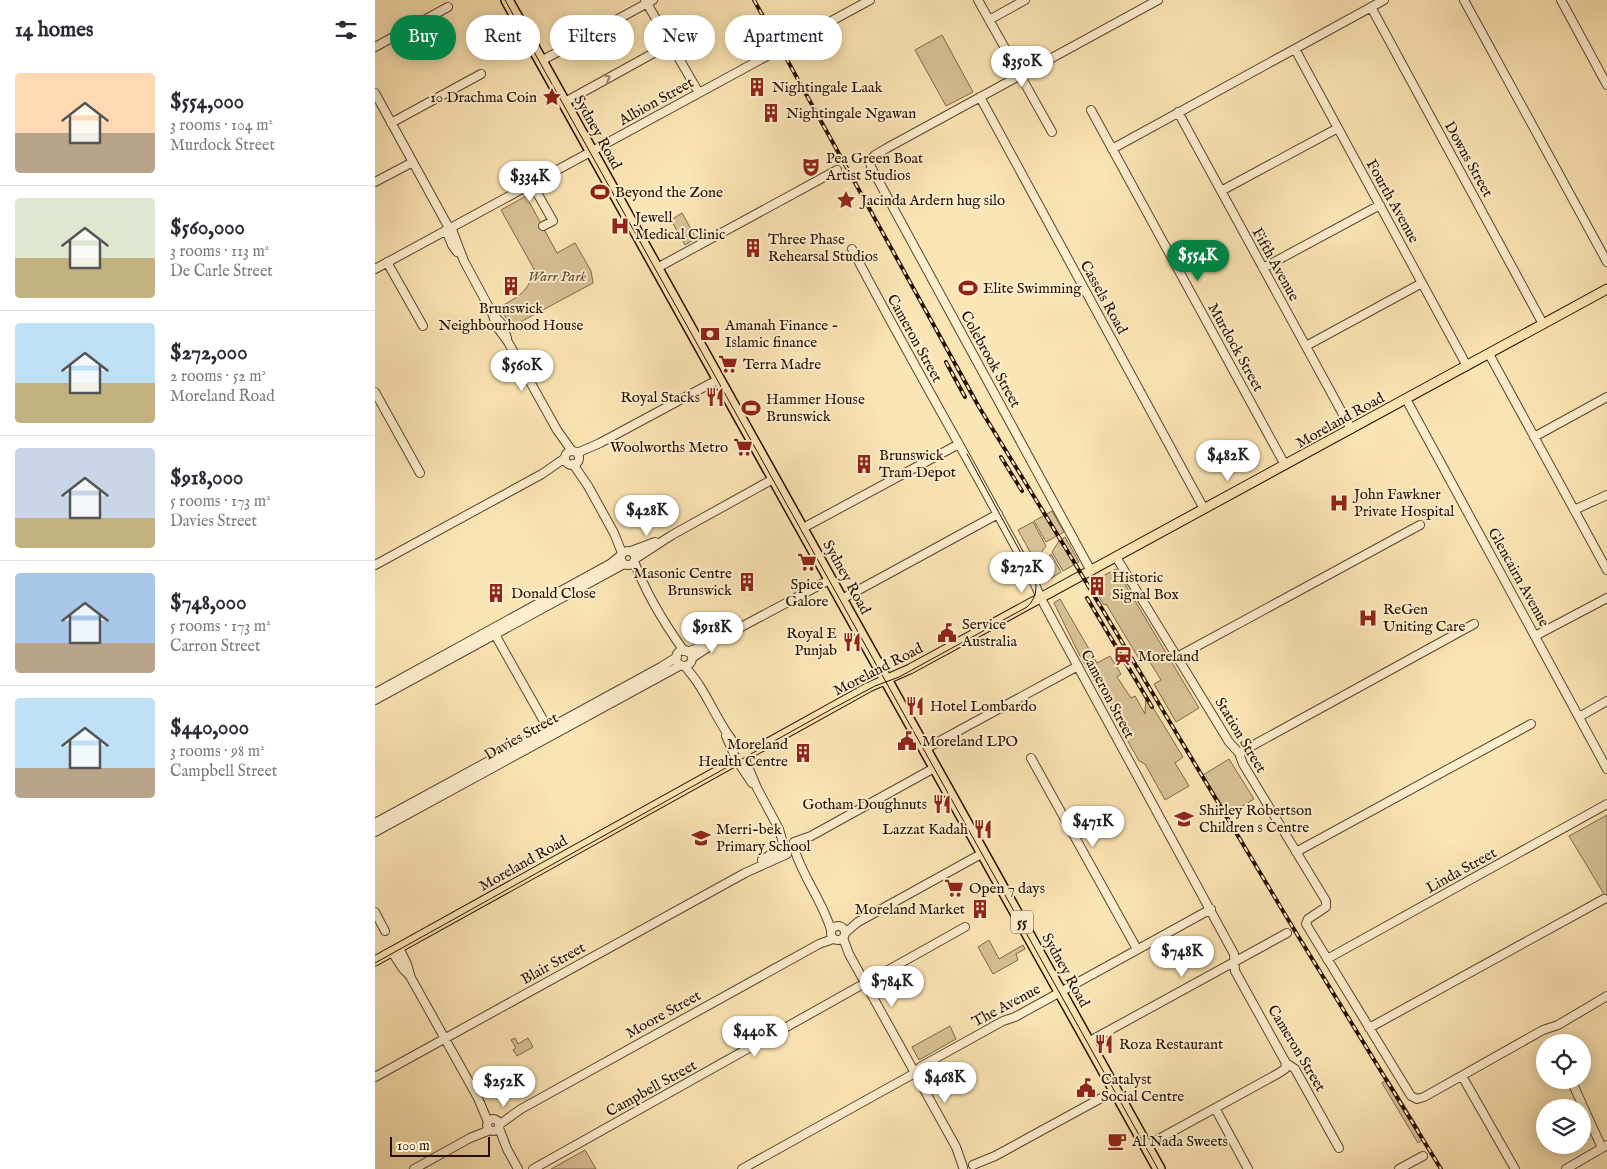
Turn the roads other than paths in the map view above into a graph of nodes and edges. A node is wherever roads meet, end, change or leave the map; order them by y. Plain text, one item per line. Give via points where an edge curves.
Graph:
1 (507, 0) edge
2 (870, 0) edge
3 (978, 0) edge
4 (1025, 0) edge
5 (1158, 0) edge
6 (1385, 0) edge
7 (1464, 0) edge
8 (1561, 0) edge
9 (648, 1) edge
10 (448, 7) dead end
11 (1371, 8) junction
12 (655, 15) edge
13 (989, 20) junction
14 (375, 47) edge
15 (1295, 49) junction
16 (644, 58) edge
17 (541, 60) junction
18 (679, 60) edge
19 (481, 74) dead end
20 (1020, 76) junction
21 (1607, 85) edge
22 (375, 93) edge
23 (699, 93) junction
24 (980, 98) junction
25 (565, 102) junction
26 (1091, 110) dead end
27 (1178, 112) junction
28 (391, 122) junction
29 (1338, 128) junction
30 (1052, 132) dead end
31 (1112, 148) junction
32 (593, 152) junction
33 (413, 162) junction
34 (837, 170) dead end
35 (375, 182) edge
36 (532, 184) junction
37 (1221, 191) junction
38 (1380, 205) junction
39 (543, 226) dead end
40 (449, 228) junction
41 (852, 249) dead end
42 (387, 262) junction
43 (1607, 262) edge
44 (375, 268) edge
45 (657, 268) junction
46 (1263, 268) junction
47 (1422, 283) junction
48 (1607, 289) edge
49 (1543, 324) junction
50 (423, 326) dead end
51 (1305, 346) junction
52 (1489, 354) junction
53 (1467, 366) junction
54 (719, 379) junction
55 (375, 392) edge
56 (1607, 397) edge
57 (1406, 399) junction
58 (1351, 429) junction
59 (1534, 437) junction
60 (959, 444) junction
61 (572, 458) junction
62 (1285, 465) junction
63 (420, 473) dead end
64 (775, 478) junction
65 (1607, 495) edge
66 (1204, 509) junction
67 (1574, 510) junction
68 (998, 514) junction
69 (1420, 525) dead end
70 (803, 528) junction
71 (1116, 557) junction
72 (628, 558) junction
73 (375, 565) edge
74 (1607, 570) edge
75 (1091, 571) junction
76 (831, 578) junction
77 (1041, 598) junction
78 (1607, 598) edge
79 (842, 599) junction
80 (1474, 624) dead end
81 (494, 632) junction
82 (1535, 636) junction
83 (1177, 657) junction
84 (684, 658) junction
85 (1078, 666) junction
86 (887, 680) junction
87 (391, 688) junction
88 (375, 693) edge
89 (375, 700) edge
90 (1607, 701) edge
91 (1579, 717) junction
92 (720, 721) junction
93 (1531, 724) dead end
94 (549, 732) junction
95 (925, 749) junction
96 (1239, 753) junction
97 (743, 757) junction
98 (1031, 758) dead end
99 (935, 767) junction
100 (1607, 769) edge
101 (1607, 804) edge
102 (375, 823) edge
103 (375, 832) edge
104 (789, 847) junction
105 (1296, 852) junction
106 (983, 853) junction
107 (1605, 899) dead end
108 (1211, 909) junction
109 (375, 912) edge
110 (965, 927) dead end
111 (385, 931) dead end
112 (837, 933) junction
113 (1287, 933) dead end
114 (1137, 949) junction
115 (395, 950) junction
116 (1327, 960) junction
117 (375, 961) edge
118 (1235, 962) junction
119 (865, 984) junction
120 (1060, 991) junction
121 (1607, 996) edge
122 (1369, 1028) junction
123 (445, 1039) junction
124 (1088, 1042) junction
125 (1286, 1063) junction
126 (917, 1070) junction
127 (1462, 1076) junction
128 (375, 1077) edge
129 (1576, 1089) edge
130 (1115, 1090) junction
131 (1215, 1108) junction
132 (493, 1125) junction
133 (1146, 1146) junction
134 (1339, 1148) dead end
135 (1605, 1148) edge
136 (1423, 1156) dead end
137 (971, 1167) edge
138 (414, 1169) edge
139 (518, 1169) edge
140 (533, 1169) edge
141 (741, 1169) edge
142 (1159, 1169) edge
143 (1248, 1169) edge
144 (1399, 1169) edge
145 (1515, 1169) edge
146 (1566, 1169) edge

1 - 17 highway, Sydney Road / 55
2 - 23 street, Albion Street
3 - 13 street
4 - 13 street
5 - 20 street
6 - 11 street
7 - 43 street
8 - 21 street
9 - 12 street
9 - 17 street
10 - 14 street
11 - 15 street
11 - 49 street, Downs Street
13 - 20 street
15 - 27 street
15 - 29 street, Fourth Avenue
25 -> 16 street
17 - 25 highway, Sydney Road / 55
18 - 23 street
19 - 28 street
20 - 24 street
20 - 30 street
22 - 28 street
23 - 32 street, Albion Street
24 - 66 street, Cassels Road
24 - 75 street, Colebrook Street via 875,155 870,160 871,166
25 - 32 highway, Sydney Road / 55
26 - 31 street, Murdock Street
27 - 31 street
27 - 37 street, Fifth Avenue
28 - 33 street
29 - 37 street
29 - 38 street, Fourth Avenue
31 - 62 street, Murdock Street
32 - 36 street, Albion Street
32 - 45 highway, Sydney Road / 55
33 - 35 street
33 - 40 street
34 - 45 street
36 - 39 street via 553,221
36 - 40 street, Albion Street
37 - 46 street, Fifth Avenue
38 - 46 street
38 - 47 street, Fourth Avenue
40 - 42 street, Albion Street
40 - 61 street via 452,245
41 - 60 street, Cameron Street
42 - 44 street, Albion Street
42 - 50 street
45 - 54 highway, Sydney Road / 55
46 - 51 street, Fifth Avenue
47 - 51 street
47 - 53 street, Fourth Avenue
48 - 49 main road, Moreland Road
49 - 52 main road, Moreland Road
51 - 58 street, Fifth Avenue
52 - 53 main road, Moreland Road
52 - 59 street
53 - 57 main road, Moreland Road
54 - 61 street
54 - 64 highway, Sydney Road / 55
55 - 63 street
56 - 59 street
57 - 58 main road, Moreland Road
57 - 82 street, Glencairn Avenue
58 - 62 main road, Moreland Road
59 - 67 street
60 - 68 street, Cameron Street
60 - 70 street
61 - 72 street
61 - 73 street
62 - 66 main road, Moreland Road
64 - 70 highway, Sydney Road / 55
64 - 72 street
65 - 67 street
66 - 71 main road, Moreland Road
67 - 74 street
68 - 77 street, Cameron Street
68 - 79 street
69 - 83 street
70 - 76 highway, Sydney Road / 55
71 - 75 main road, Moreland Road
71 - 83 street, Station Street
72 - 81 street via 610,564
72 - 84 street
75 - 77 main road, Moreland Road
76 - 79 highway, Sydney Road / 55
76 - 84 street, Davies Street
77 - 85 street, Cameron Street
77 - 86 main road, Moreland Road
78 - 82 street
79 - 86 highway, Sydney Road / 55
80 - 96 street
81 - 87 street
81 - 94 street
82 - 91 street, Glencairn Avenue
83 - 96 street, Station Street
84 - 92 street
84 - 94 street, Davies Street via 661,667
85 - 95 street
85 - 108 street, Cameron Street
86 - 95 highway, Sydney Road / 55
86 - 97 main road, Moreland Road via 874,684
87 - 88 street
87 - 89 street
90 - 91 street
91 - 100 street, Glencairn Avenue
92 - 97 street via 729,744
92 - 97 street via 744,752
93 - 105 street
94 - 102 street, Davies Street
94 - 103 street, Davies Street
95 - 99 highway, Sydney Road / 55
96 - 105 street, Station Street
97 - 104 street
97 - 115 main road, Moreland Road
98 - 114 street
99 - 104 street, Blair Street
99 - 106 highway, Sydney Road / 55
101 - 116 street, Linda Street
104 - 112 street
104 - 123 street, Blair Street
105 - 116 street, Station Street via 1326,903 1326,907 1306,922
106 - 112 street, Moore Street
106 - 120 highway, Sydney Road / 55
107 - 122 street
108 - 114 street, The Avenue
108 - 118 street, Cameron Street via 1235,954
109 - 111 street
110 - 119 street, Campbell Street
112 - 119 street
112 - 132 street, Moore Street
113 - 118 street
114 - 120 street, The Avenue
115 - 117 main road, Moreland Road
115 - 123 street via 407,964 411,978
116 - 122 street
118 - 124 street
118 - 125 street, Cameron Street via 1235,970
119 - 126 street
119 - 140 street, Campbell Street
120 - 124 highway, Sydney Road / 55
120 - 126 street, The Avenue
121 - 127 street
122 - 127 street via 1415,1099
123 - 128 street, Blair Street
123 - 132 street
124 - 130 highway, Sydney Road / 55
125 - 131 street via 1285,1069 1279,1073
125 - 134 street, Cameron Street via 1295,1069
126 - 137 street via 956,1147
126 - 141 street, The Avenue
127 - 145 street
129 - 135 street
130 - 133 highway, Sydney Road / 55
130 - 137 street
131 - 133 street
131 - 143 street
132 - 138 street, Moore Street
132 - 139 street
133 - 142 highway, Sydney Road / 55
135 - 146 street
136 - 144 street

